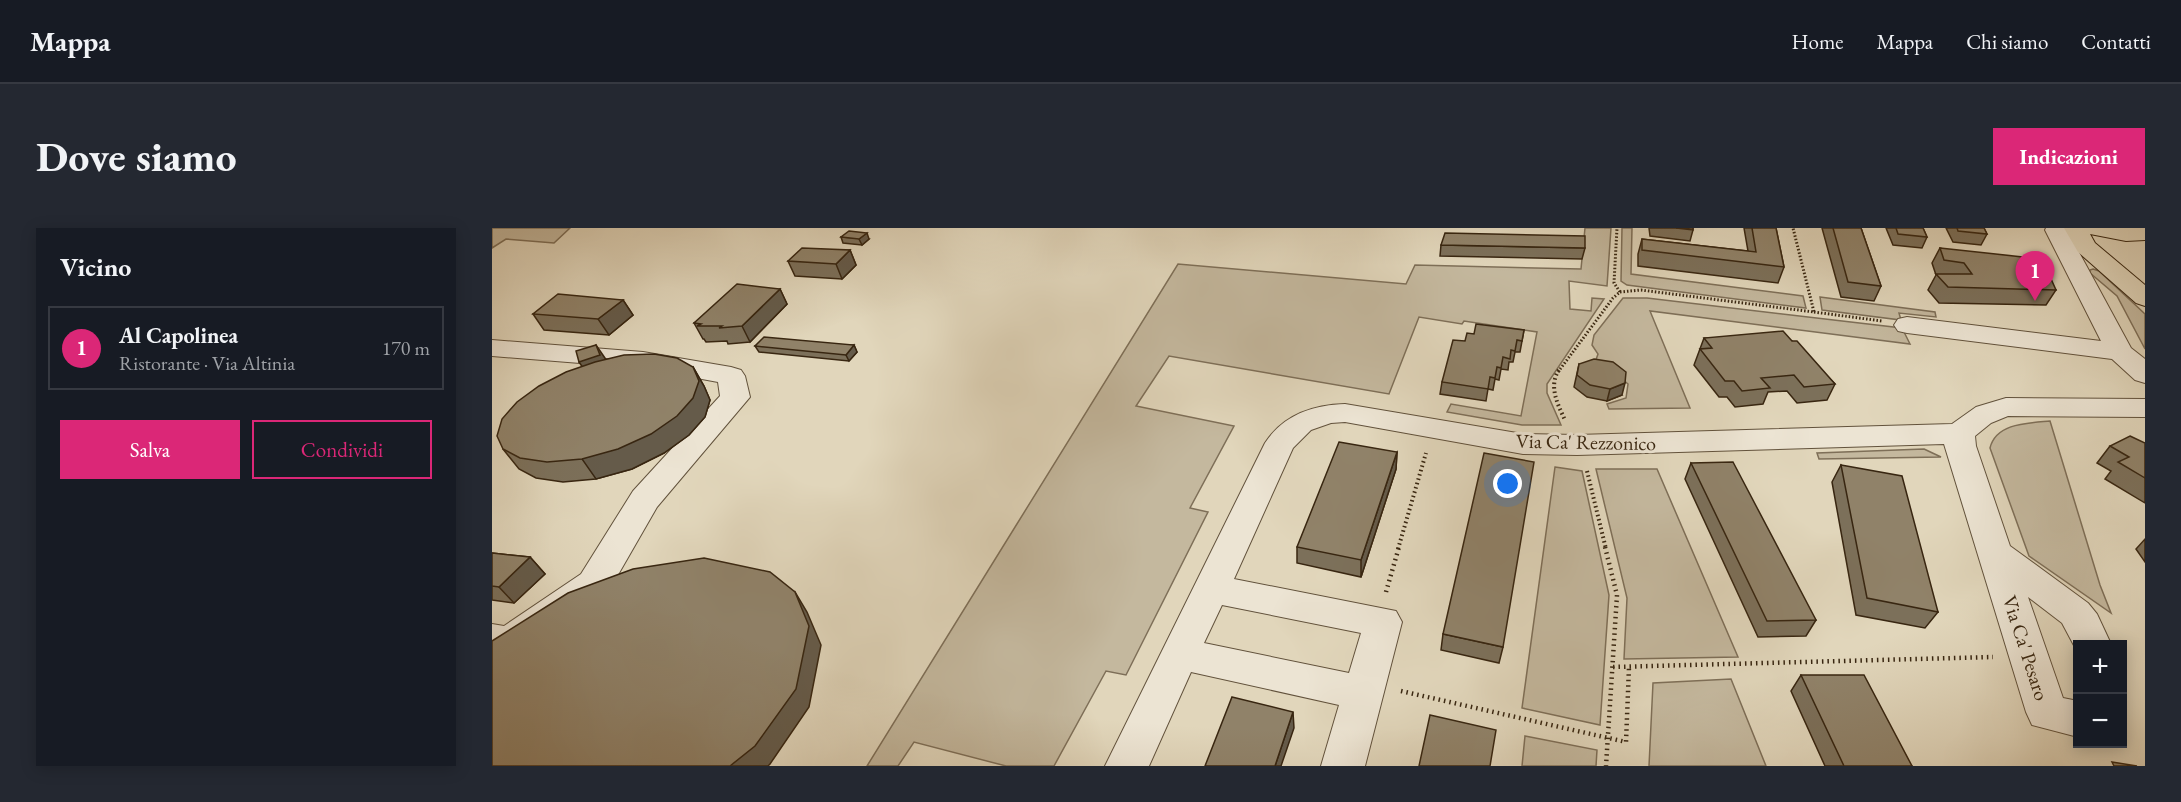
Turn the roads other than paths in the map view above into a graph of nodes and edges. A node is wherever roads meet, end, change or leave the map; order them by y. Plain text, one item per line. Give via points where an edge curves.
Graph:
1 (2093, 228) edge
2 (2066, 229) edge
3 (2140, 233) edge
4 (2108, 264) junction
5 (2075, 265) junction
6 (2145, 298) edge
7 (1907, 325) road end
8 (492, 348) edge
9 (2120, 352) junction
10 (2145, 374) edge
11 (2145, 408) edge
12 (1960, 434) junction
13 (1996, 554) junction
14 (1211, 589) junction
15 (492, 639) edge
16 (2090, 640) edge
17 (1180, 654) junction
18 (1379, 691) junction
19 (2073, 718) edge
20 (1126, 766) edge
21 (1343, 766) edge

1 - 3 main road
2 - 4 main road
2 - 5 street
3 - 4 main road via 2113,241 2102,254
4 - 5 street
4 - 6 main road
5 - 9 street
7 - 9 street
8 - 15 street via 643,360 731,376 735,397 645,499 594,584 508,643
9 - 10 street
11 - 12 street via 2006,407 1983,415
12 - 13 street, Via Ca' Pesaro via 1960,446
12 - 14 street, Via Ca' Rezzonico via 1523,444 1363,415 1328,414 1300,423 1280,443
13 - 16 street, Via Ca' Pesaro via 2074,613
13 - 19 street, Via Ca' Pesaro via 2047,712
14 - 17 street, Via Ca' Rezzonico
14 - 18 street via 1383,622
17 - 18 street
17 - 20 street, Via Ca' Rezzonico
18 - 21 street

